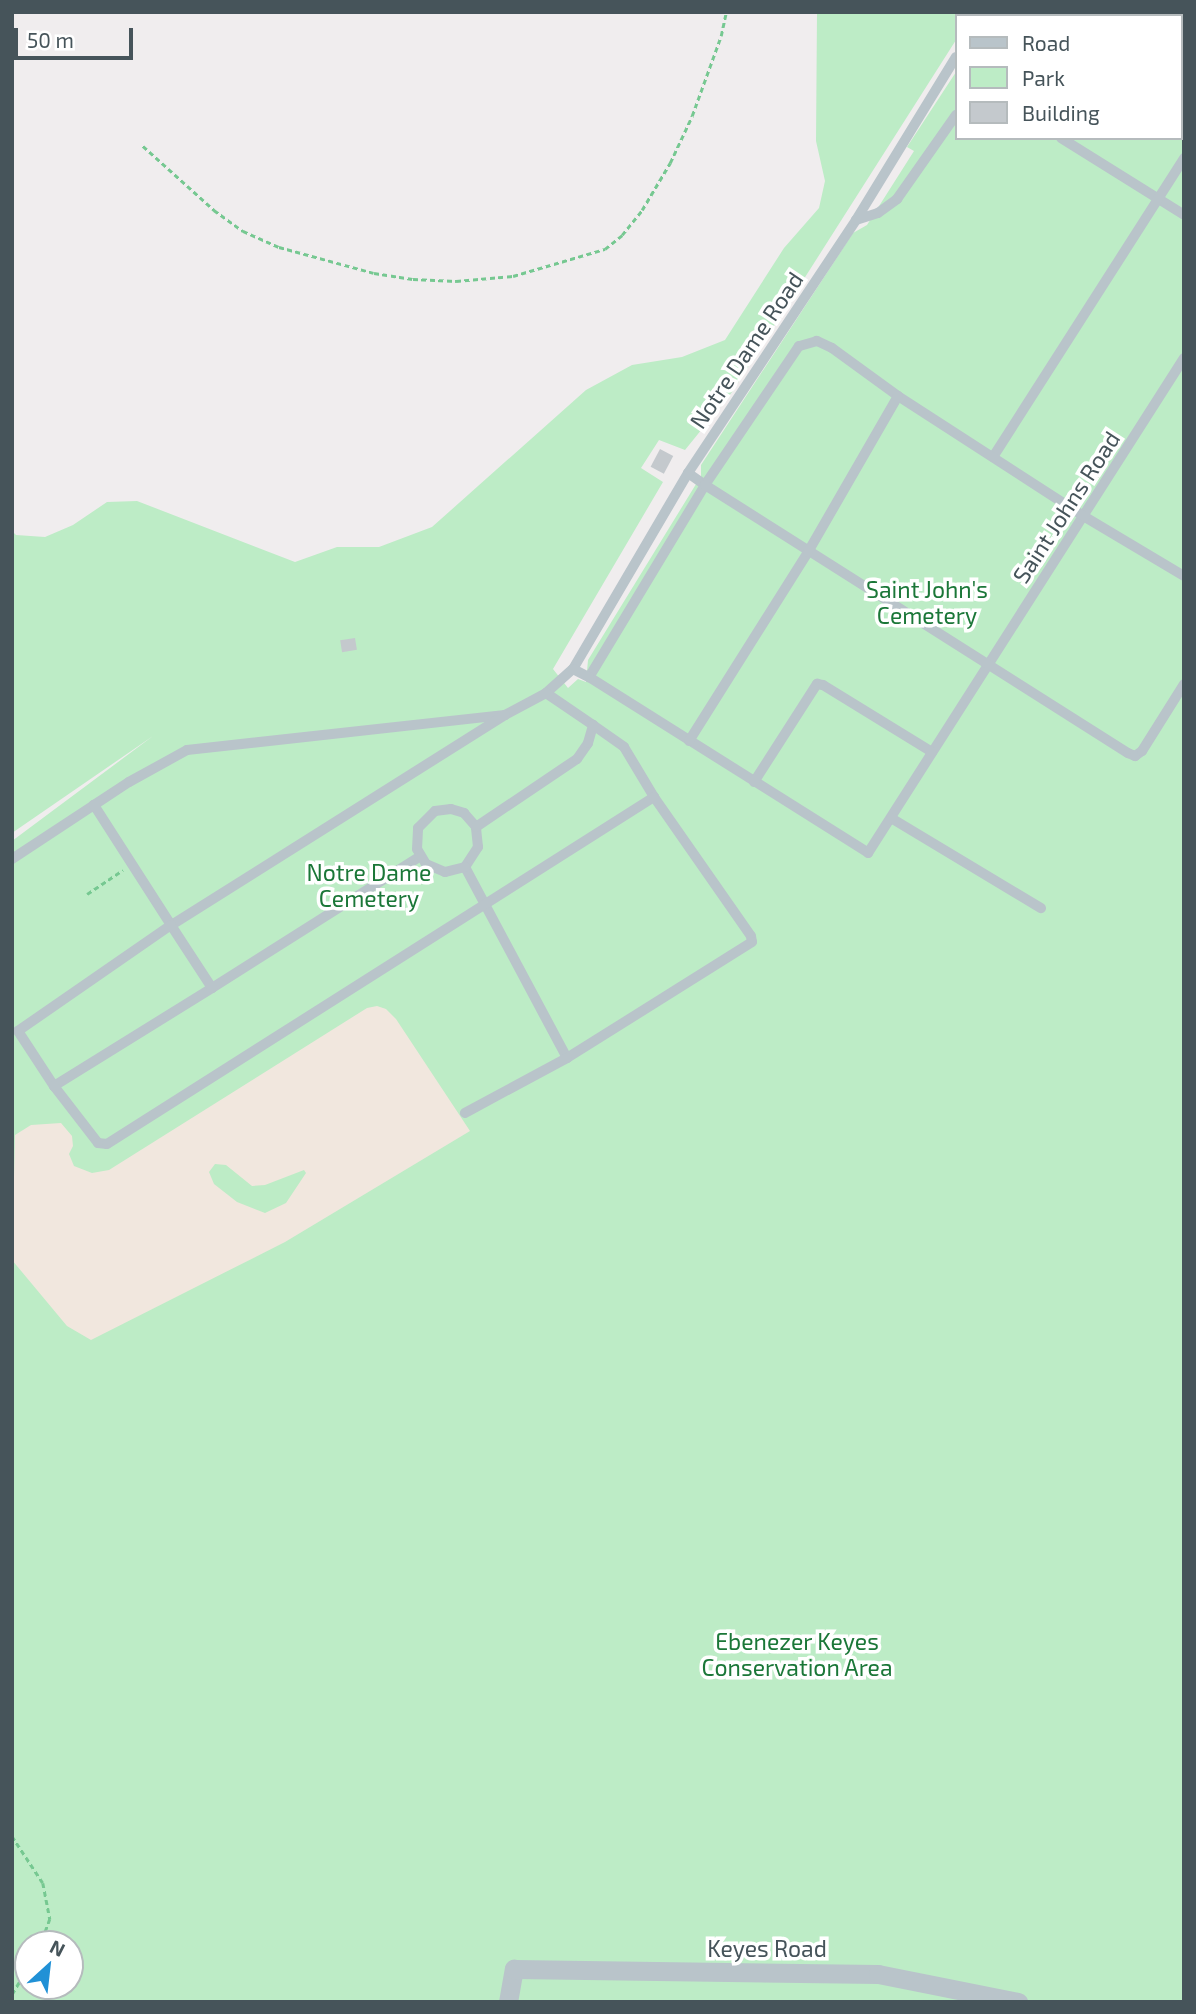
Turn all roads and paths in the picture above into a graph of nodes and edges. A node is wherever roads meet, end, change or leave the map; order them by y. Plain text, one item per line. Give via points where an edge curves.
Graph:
1 (726, 12) edge
2 (954, 64) edge
3 (954, 118) edge
4 (1064, 140) edge
5 (143, 146) dead end
6 (1184, 158) edge
7 (1159, 200) junction
8 (1184, 215) edge
9 (856, 220) junction
10 (1184, 358) edge
11 (898, 396) junction
12 (993, 457) junction
13 (688, 473) junction
14 (705, 485) junction
15 (1084, 517) junction
16 (808, 552) junction
17 (1184, 576) edge
18 (987, 663) junction
19 (573, 668) junction
20 (589, 677) junction
21 (1184, 684) edge
22 (547, 693) junction
23 (505, 715) junction
24 (593, 725) junction
25 (689, 741) junction
26 (932, 752) junction
27 (754, 782) junction
28 (654, 797) junction
29 (94, 805) junction
30 (891, 818) junction
31 (476, 827) junction
32 (419, 857) junction
33 (12, 859) edge
34 (131, 864) junction
35 (465, 867) junction
36 (87, 894) dead end
37 (487, 904) junction
38 (1041, 908) dead end
39 (171, 926) junction
40 (212, 988) junction
41 (15, 1027) edge
42 (567, 1058) junction
43 (54, 1086) junction
44 (465, 1113) dead end
45 (12, 1836) edge
46 (46, 1930) edge
47 (508, 2002) edge
48 (1018, 2002) edge

1 - 5 path via 722,36 692,116 670,163 629,227 605,249 513,276 413,279 279,247 243,231 214,210
2 - 9 lane, Notre Dame Road
3 - 9 lane via 897,199 878,213
4 - 7 lane
6 - 7 lane
7 - 8 lane
7 - 12 lane
9 - 13 lane, Notre Dame Road
10 - 15 lane, Saint Johns Road
11 - 12 lane
11 - 14 lane via 832,348 817,341 805,342
11 - 16 lane
12 - 15 lane
13 - 14 lane
13 - 19 lane, Notre Dame Road
14 - 16 lane
14 - 20 lane
15 - 17 lane
15 - 18 lane, Saint Johns Road
16 - 18 lane
16 - 25 lane
18 - 21 lane via 1135,755
18 - 26 lane, Saint Johns Road
19 - 20 lane
19 - 22 lane, Notre Dame Road
20 - 25 lane
22 - 23 lane, Notre Dame Road
22 - 24 lane
23 - 29 lane via 187,750
23 - 39 lane, Notre Dame Road
24 - 28 lane via 624,747
24 - 31 lane via 577,759
25 - 27 lane
26 - 27 lane via 817,684
26 - 30 lane, Saint Johns Road
27 - 30 lane, Saint Johns Road via 868,853
28 - 37 lane
28 - 42 lane via 752,942
29 - 33 lane
29 - 34 lane
30 - 38 lane
31 - 32 lane via 464,813 435,811 418,828
31 - 35 lane via 478,847
32 - 35 lane via 445,872
32 - 40 lane
34 - 36 path
34 - 39 lane
35 - 37 lane
37 - 42 lane
37 - 43 lane via 107,1144 92,1139
39 - 40 lane
39 - 41 lane, Notre Dame Road
40 - 43 lane
41 - 43 lane
42 - 44 lane
45 - 46 path via 43,1883 50,1919
47 - 48 street, Keyes Road via 514,1969 878,1974

